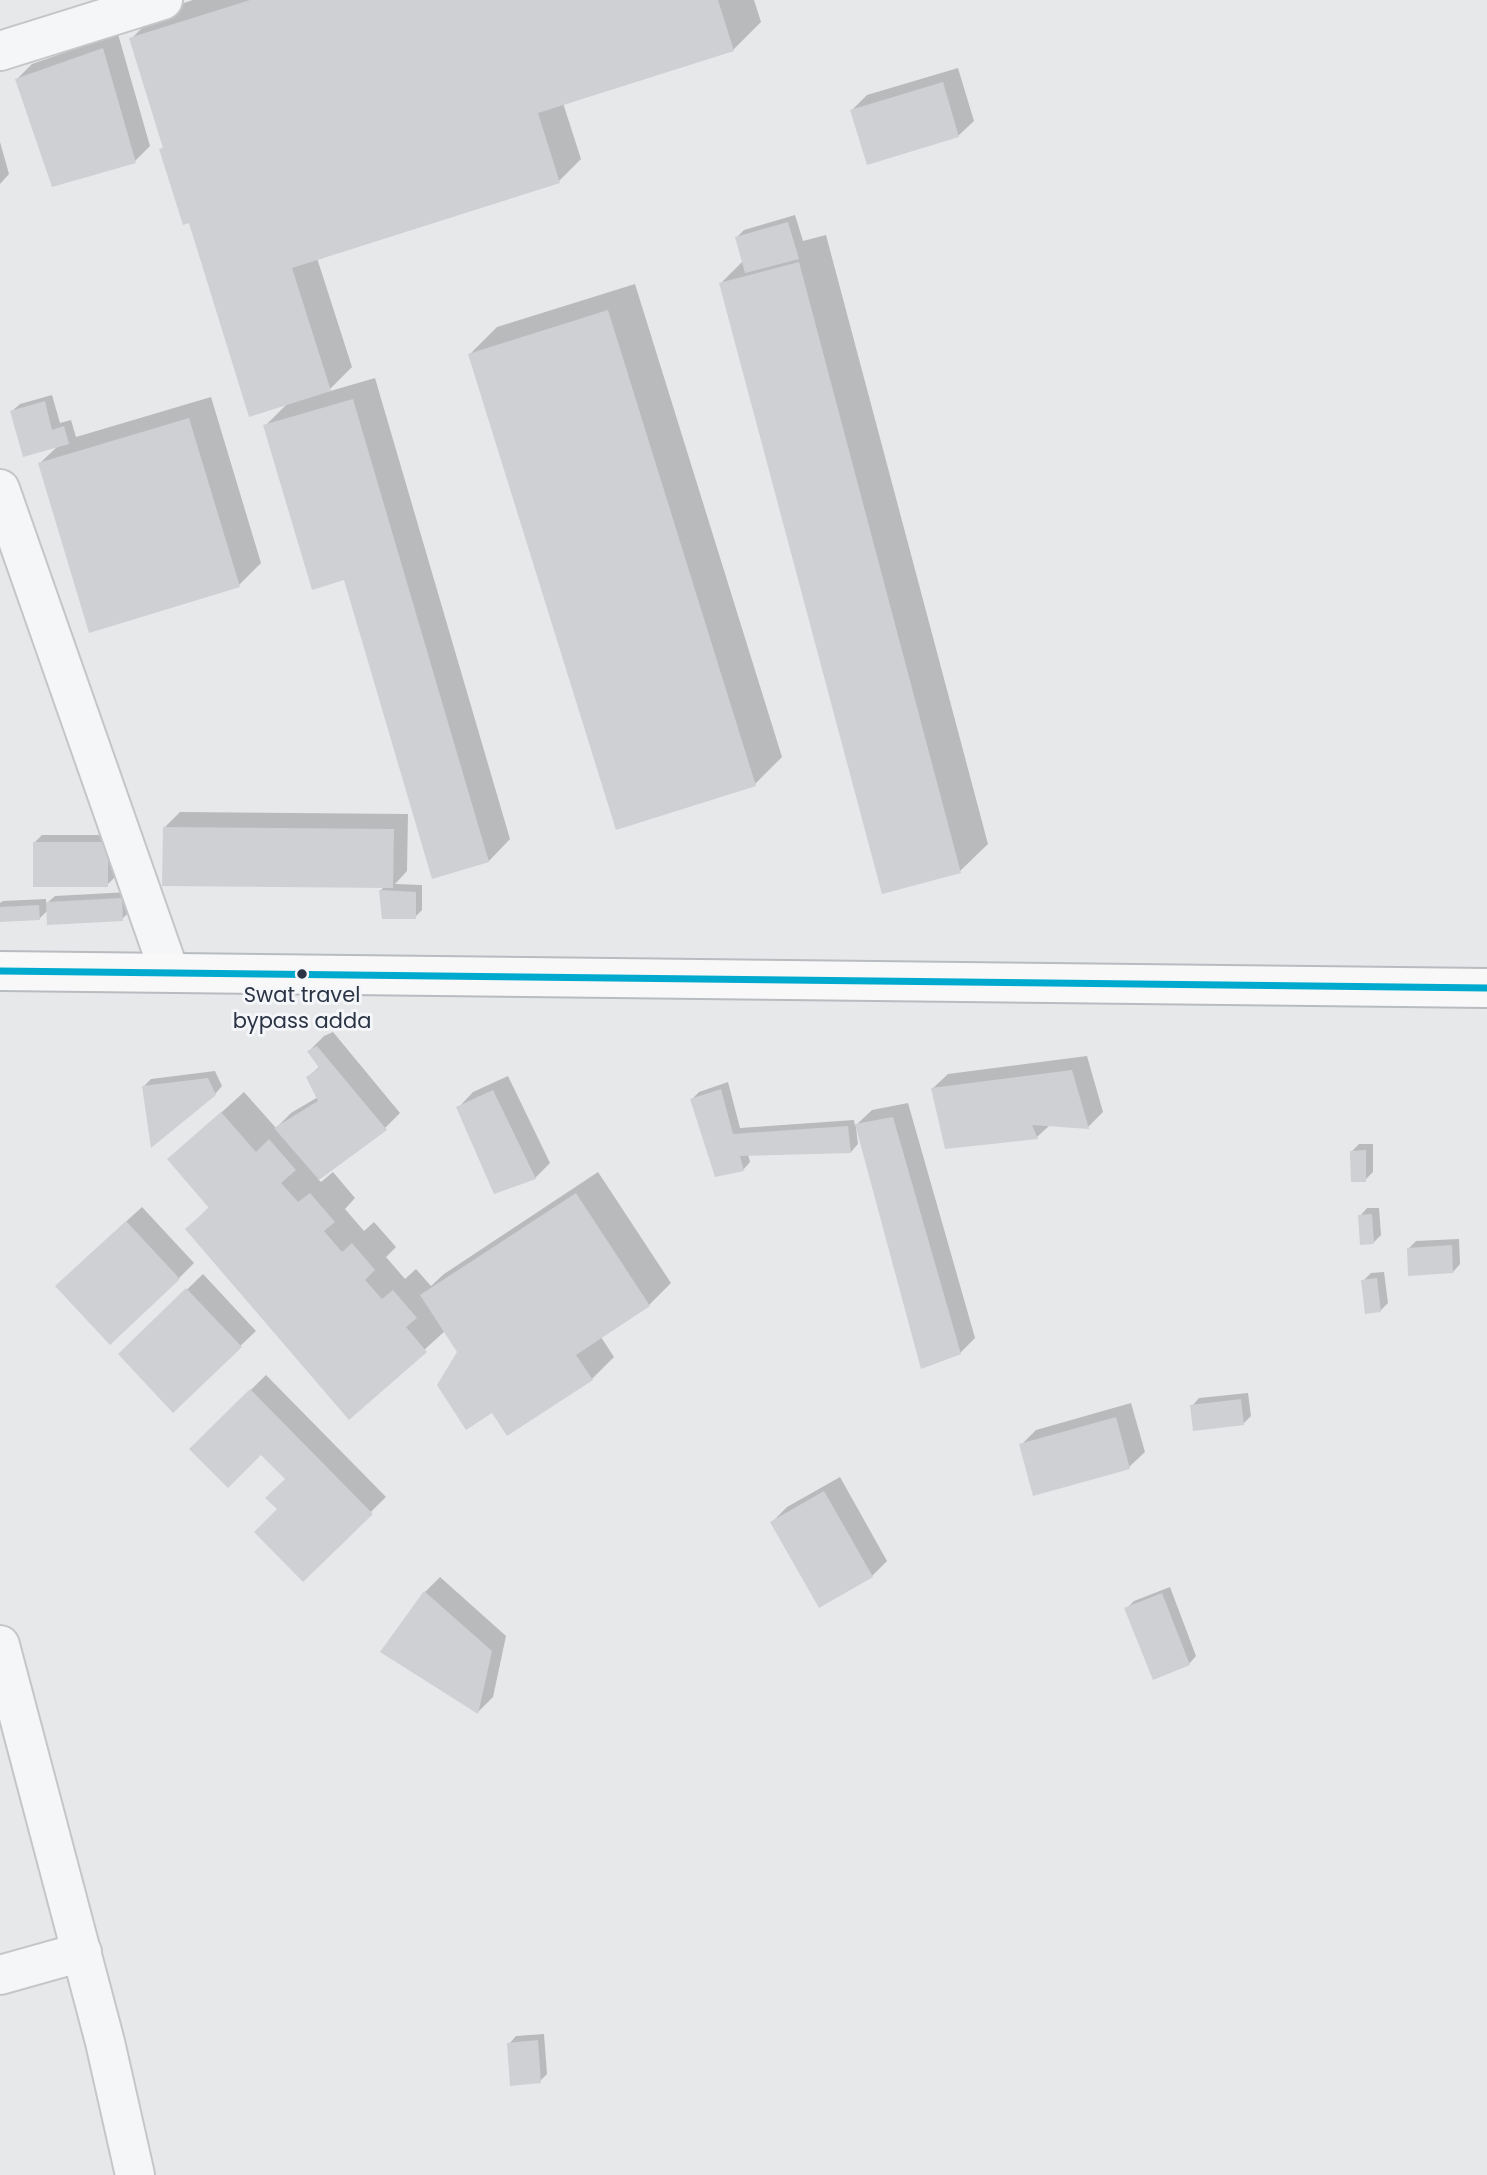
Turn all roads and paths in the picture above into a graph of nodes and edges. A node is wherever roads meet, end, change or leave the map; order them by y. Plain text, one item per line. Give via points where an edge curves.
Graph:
1 (163, 0) edge
2 (0, 51) edge
3 (0, 489) edge
4 (0, 971) edge
5 (169, 971) junction
6 (1487, 988) edge
7 (0, 1645) edge
8 (82, 1952) junction
9 (0, 1975) edge
10 (135, 2175) edge

1 - 2 street
3 - 5 street
4 - 5 highway
5 - 6 highway
7 - 8 street
8 - 9 street
8 - 10 street

